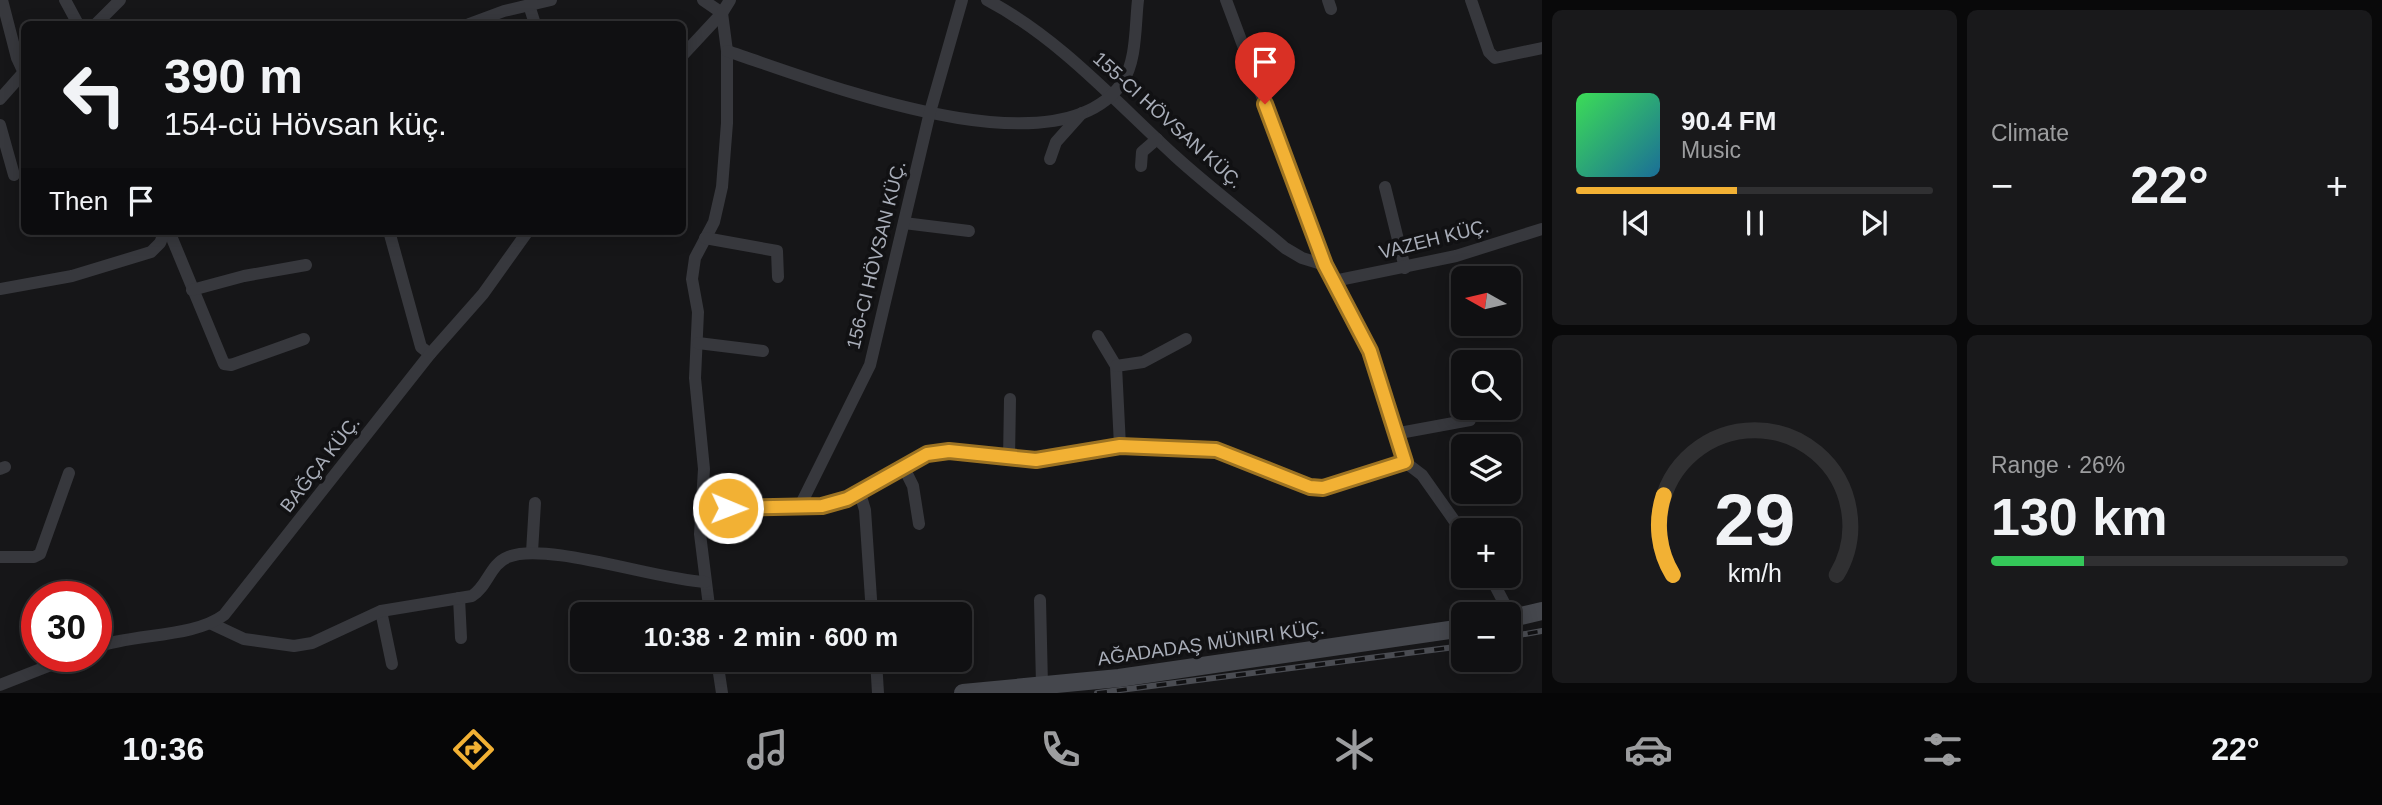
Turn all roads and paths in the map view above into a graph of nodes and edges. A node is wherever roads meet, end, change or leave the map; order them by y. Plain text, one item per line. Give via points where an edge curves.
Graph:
1 (2, 0) edge
2 (65, 0) edge
3 (120, 0) edge
4 (551, 0) edge
5 (704, 0) edge
6 (730, 0) edge
7 (962, 0) edge
8 (987, 0) edge
9 (1138, 0) edge
10 (1227, 0) edge
11 (1471, 0) edge
12 (529, 5) junction
13 (722, 13) junction
14 (76, 21) edge
15 (99, 21) edge
16 (478, 21) edge
17 (534, 21) edge
18 (1542, 48) edge
19 (686, 51) edge
20 (727, 51) junction
21 (21, 66) edge
22 (21, 75) edge
23 (1110, 95) junction
24 (0, 99) edge
25 (930, 112) junction
26 (1083, 113) junction
27 (0, 125) edge
28 (1157, 139) junction
29 (1050, 159) dead end
30 (1141, 166) dead end
31 (14, 175) dead end
32 (1385, 187) dead end
33 (904, 223) junction
34 (1542, 229) edge
35 (969, 231) dead end
36 (165, 235) edge
37 (169, 235) edge
38 (390, 235) edge
39 (525, 235) edge
40 (705, 238) junction
41 (306, 265) dead end
42 (1325, 265) junction
43 (1405, 268) junction
44 (778, 277) dead end
45 (1334, 281) junction
46 (0, 289) edge
47 (192, 290) junction
48 (1098, 336) dead end
49 (304, 339) dead end
50 (1186, 339) dead end
51 (698, 343) junction
52 (762, 351) dead end
53 (430, 354) junction
54 (1116, 366) junction
55 (1010, 399) dead end
56 (1470, 420) dead end
57 (1394, 434) junction
58 (1120, 446) junction
59 (1009, 458) junction
60 (1405, 462) junction
61 (904, 468) junction
62 (69, 473) dead end
63 (859, 490) junction
64 (535, 503) dead end
65 (701, 507) junction
66 (799, 508) junction
67 (1452, 518) edge
68 (919, 524) dead end
69 (532, 552) junction
70 (0, 556) edge
71 (705, 582) junction
72 (459, 598) junction
73 (1040, 600) dead end
74 (708, 602) edge
75 (872, 602) edge
76 (381, 611) junction
77 (1542, 611) edge
78 (1521, 616) edge
79 (212, 624) junction
80 (1451, 630) edge
81 (461, 638) dead end
82 (112, 643) edge
83 (392, 664) dead end
84 (36, 672) edge
85 (719, 672) edge
86 (877, 672) edge
87 (1042, 685) junction
88 (3, 686) edge
89 (722, 693) edge
90 (878, 693) edge
91 (963, 693) edge

1 - 21 street
2 - 14 street
3 - 15 street
4 - 12 street
5 - 13 street
6 - 13 street
7 - 25 street
8 - 23 street, 155-CI HÖVSAN KÜÇ. via 1069,57
9 - 23 street via 1131,58 1122,82
10 - 42 street
11 - 18 street via 1495,58
12 - 16 street
12 - 17 street
13 - 19 street
13 - 20 street
20 - 25 street via 810,80
20 - 40 street via 722,187
22 - 24 street
23 - 26 street
23 - 28 street, 155-CI HÖVSAN KÜÇ.
25 - 26 street via 1002,124
25 - 33 street
26 - 29 street via 1056,142
27 - 31 street
28 - 30 street via 1142,152
28 - 42 street, 155-CI HÖVSAN KÜÇ. via 1285,248
32 - 43 street
33 - 35 street
33 - 66 street via 870,365
34 - 43 street, VAZEH KÜÇ.
36 - 46 street via 150,252 72,276
37 - 47 street
38 - 53 street via 421,347
39 - 53 street, BAĞÇA KÜÇ. via 483,294
40 - 44 street via 777,251
40 - 51 street via 692,279
41 - 47 street
42 - 45 street
43 - 45 street, VAZEH KÜÇ.
45 - 57 street via 1370,351
47 - 49 street via 224,364
48 - 54 street
50 - 54 street via 1143,362
51 - 52 street
51 - 65 street via 695,378 703,451
53 - 79 street, BAĞÇA KÜÇ. via 259,574
54 - 58 street
55 - 59 street
56 - 57 street
57 - 60 street
58 - 59 street via 1036,460
58 - 60 street via 1216,450 1323,488
59 - 61 street via 937,452
60 - 67 street via 1422,475
61 - 63 street
61 - 68 street via 913,486
62 - 70 street via 40,554
63 - 66 street via 847,499
63 - 75 street via 865,510
64 - 69 street
65 - 66 street
65 - 71 street
69 - 71 street via 671,580
69 - 72 street via 507,557 480,591
71 - 74 street
72 - 76 street
72 - 81 street
73 - 87 street
76 - 79 street via 312,643 294,646 244,639
76 - 83 street
77 - 78 street
79 - 82 street
80 - 87 street, AĞADADAŞ MÜNIRI KÜÇ.
84 - 88 street
85 - 89 street
86 - 90 street
87 - 91 street, AĞADADAŞ MÜNIRI KÜÇ.

